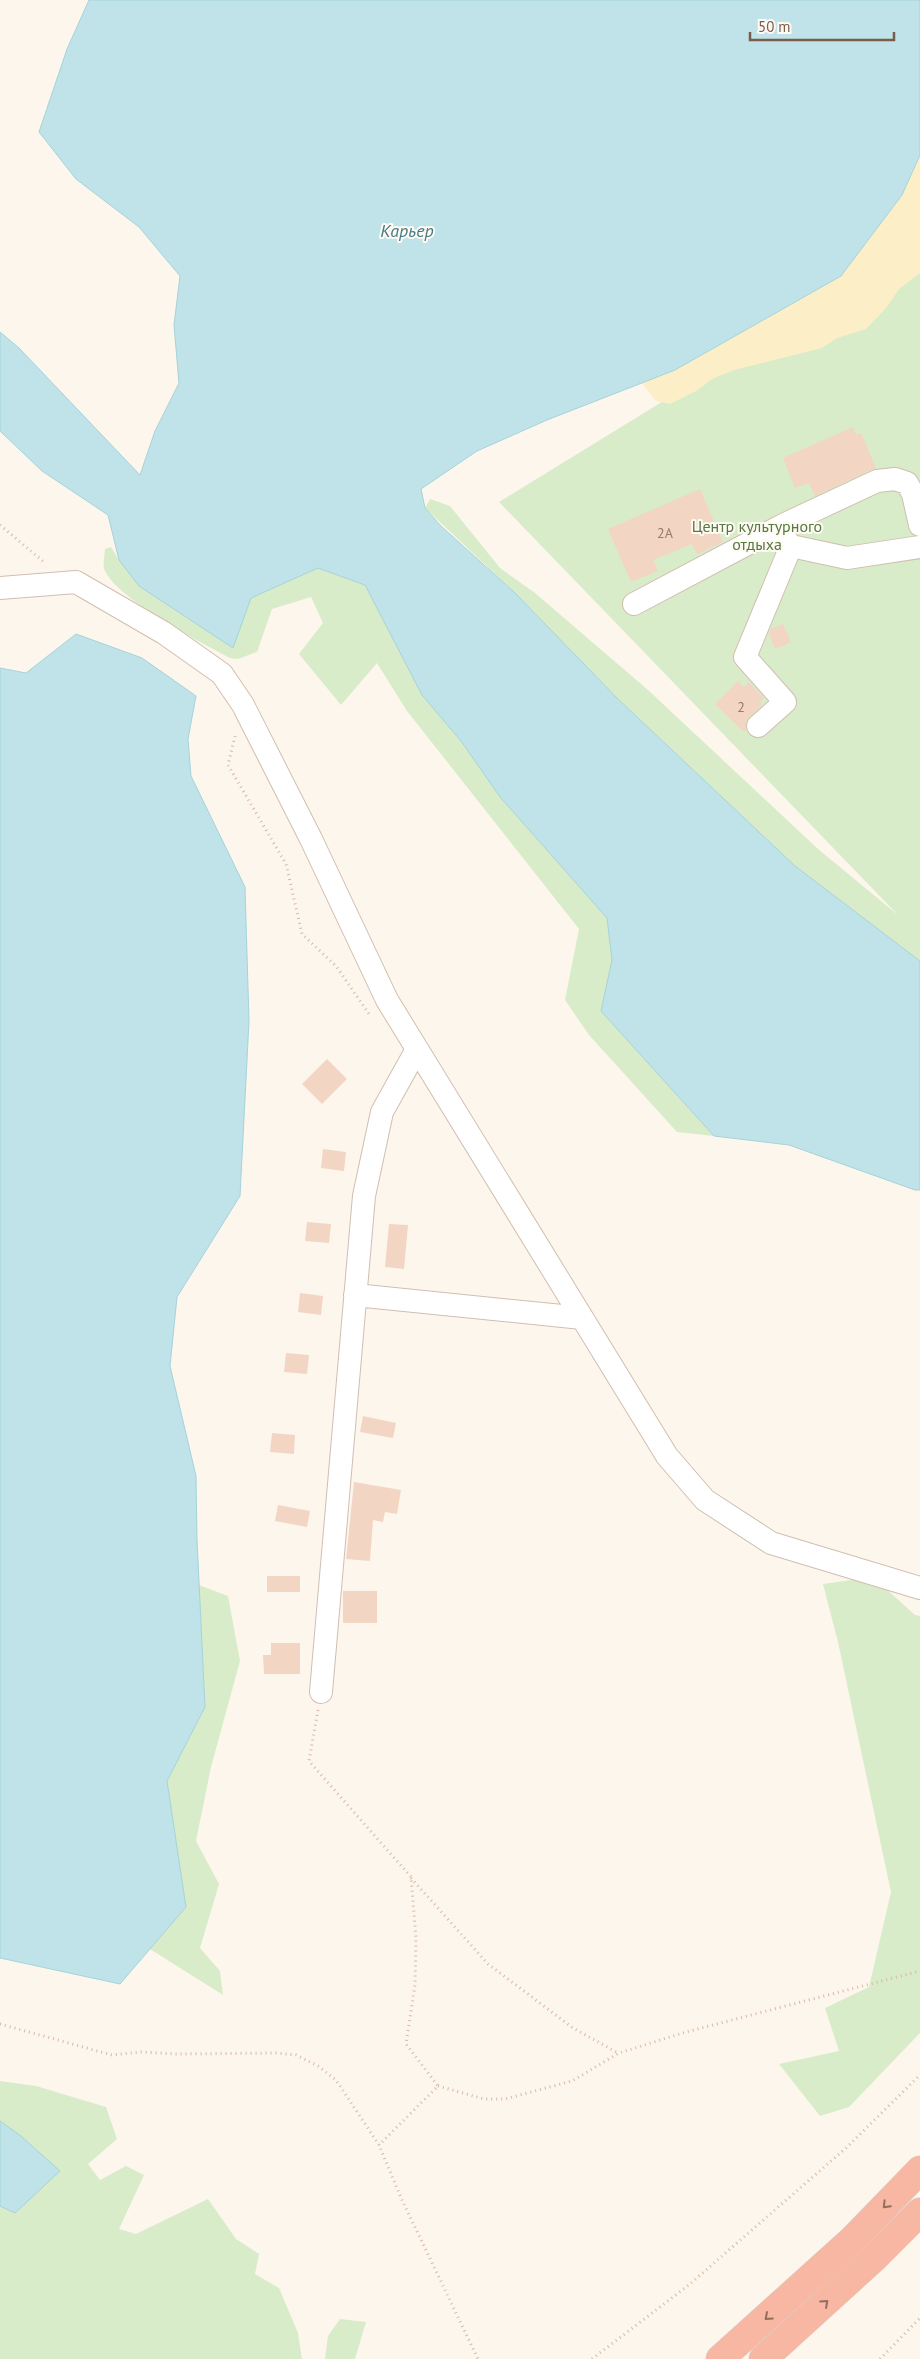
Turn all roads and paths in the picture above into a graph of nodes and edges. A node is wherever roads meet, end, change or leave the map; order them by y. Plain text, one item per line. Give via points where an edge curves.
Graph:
1 (0, 525) edge
2 (920, 525) edge
3 (777, 528) junction
4 (791, 546) junction
5 (920, 547) edge
6 (76, 582) junction
7 (0, 588) edge
8 (634, 604) dead end
9 (243, 705) junction
10 (758, 726) dead end
11 (374, 1020) dead end
12 (418, 1049) junction
13 (355, 1295) junction
14 (582, 1318) junction
15 (920, 1588) edge
16 (321, 1692) joint
17 (411, 1877) junction
18 (920, 1971) edge
19 (0, 2024) edge
20 (619, 2053) junction
21 (920, 2075) edge
22 (438, 2086) junction
23 (379, 2145) junction
24 (920, 2170) edge
25 (920, 2212) edge
26 (920, 2318) edge
27 (478, 2359) edge
28 (592, 2359) edge
29 (720, 2359) edge
30 (763, 2359) edge
31 (880, 2359) edge

1 - 6 path via 40,560
2 - 3 lane via 913,494 907,483 895,479 877,482
3 - 4 lane
3 - 8 lane
4 - 5 lane via 847,558
4 - 10 lane via 745,657 785,702
6 - 7 lane
6 - 9 lane via 164,633 222,674
9 - 11 path via 228,765 286,864 302,934 336,966
9 - 12 lane via 312,838 387,1000
12 - 13 lane via 382,1112 364,1196
12 - 14 lane
13 - 14 lane
13 - 16 lane
14 - 15 lane via 667,1456 705,1500 770,1543
16 - 17 path via 309,1761
17 - 20 path via 488,1964 573,2028
17 - 22 path via 416,1938 406,2044
18 - 20 path via 695,2029
19 - 23 path via 112,2054 243,2052 296,2055 336,2080
20 - 22 path via 572,2081 506,2099 484,2099
21 - 28 path via 846,2148 690,2284
22 - 23 path
23 - 27 path
24 -> 29 highway via 852,2240
30 -> 25 highway
26 - 31 path

